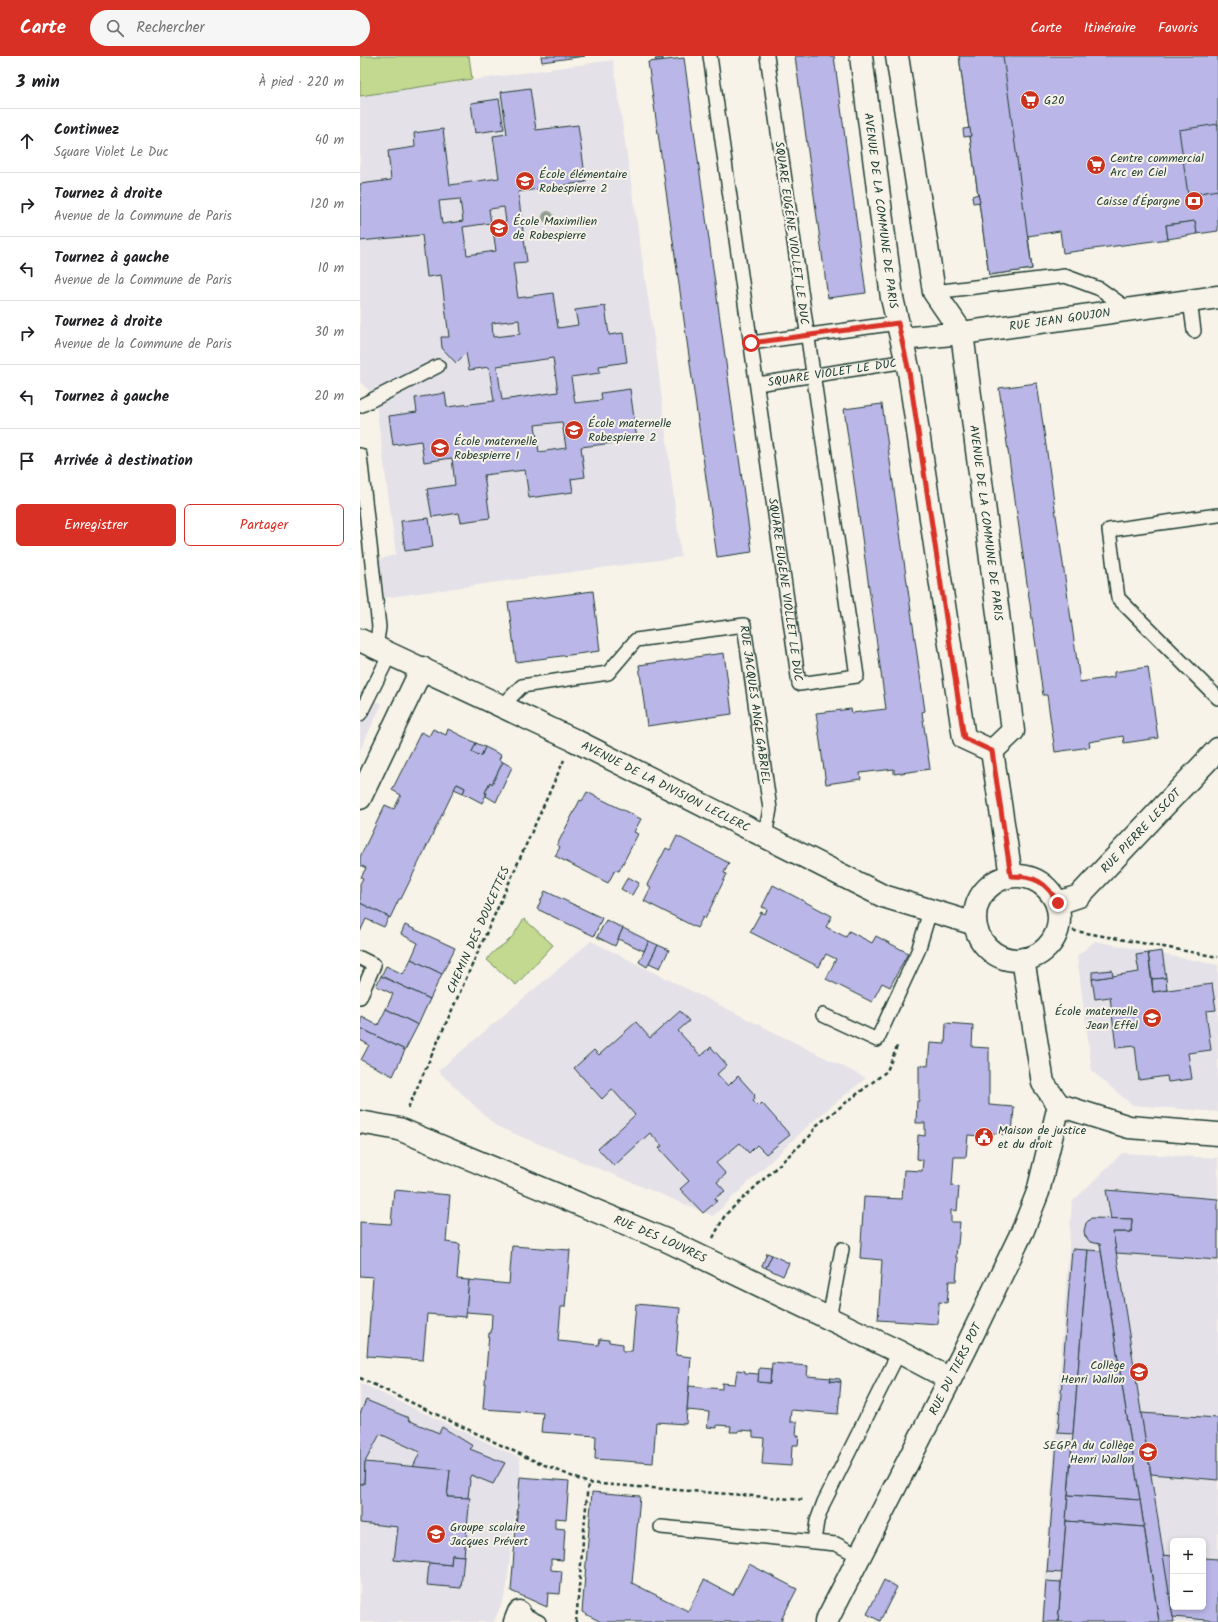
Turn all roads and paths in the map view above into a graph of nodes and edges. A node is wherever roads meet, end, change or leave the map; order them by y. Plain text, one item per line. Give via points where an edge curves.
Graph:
1 (710, 56) edge
2 (767, 56) edge
3 (861, 56) edge
4 (897, 56) edge
5 (934, 292) junction
6 (1218, 297) edge
7 (1190, 301) junction
8 (1128, 309) junction
9 (900, 331) junction
10 (1194, 331) dead end
11 (962, 333) junction
12 (807, 336) junction
13 (751, 343) junction
14 (907, 361) junction
15 (438, 366) dead end
16 (813, 375) junction
17 (757, 384) junction
18 (360, 406) edge
19 (360, 455) edge
20 (1218, 515) edge
21 (376, 648) edge
22 (422, 668) junction
23 (1218, 698) edge
24 (502, 706) junction
25 (360, 714) edge
26 (574, 740) junction
27 (1218, 749) edge
28 (992, 751) junction
29 (360, 798) edge
30 (766, 836) junction
31 (1011, 876) junction
32 (1058, 903) junction
33 (930, 911) junction
34 (975, 924) junction
35 (1059, 928) junction
36 (1218, 957) edge
37 (360, 958) edge
38 (1023, 960) junction
39 (360, 997) edge
40 (823, 1015) dead end
41 (898, 1044) dead end
42 (1059, 1106) junction
43 (360, 1122) edge
44 (399, 1129) junction
45 (1218, 1134) edge
46 (842, 1249) dead end
47 (703, 1258) junction
48 (829, 1319) junction
49 (899, 1352) junction
50 (360, 1378) edge
51 (950, 1379) junction
52 (588, 1483) junction
53 (824, 1502) junction
54 (661, 1526) dead end
55 (814, 1541) junction
56 (859, 1556) junction
57 (517, 1617) edge
58 (539, 1622) edge
59 (576, 1622) edge
60 (826, 1622) edge

1 - 13 lane, SQUARE EUGÉNE VIOLLET LE DUC
2 - 12 lane, SQUARE EUGÉNE VIOLLET LE DUC
3 - 9 street, AVENUE DE LA COMMUNE DE PARIS via 892,298
4 - 5 street, AVENUE DE LA COMMUNE DE PARIS
5 - 8 lane via 1064,276 1100,289
5 - 11 street, AVENUE DE LA COMMUNE DE PARIS
6 - 7 street, RUE JEAN GOUJON
7 - 8 street, RUE JEAN GOUJON
7 - 10 lane
8 - 11 street, RUE JEAN GOUJON
9 - 11 street, RUE JEAN GOUJON
9 - 12 lane
9 - 14 street, AVENUE DE LA COMMUNE DE PARIS
11 - 28 street, AVENUE DE LA COMMUNE DE PARIS via 1014,731
12 - 13 lane
12 - 16 lane, SQUARE EUGÉNE VIOLLET LE DUC
13 - 17 lane, SQUARE EUGÉNE VIOLLET LE DUC
14 - 16 lane, SQUARE VIOLET LE DUC
14 - 28 street, AVENUE DE LA COMMUNE DE PARIS via 964,738
15 - 18 lane
16 - 17 lane, SQUARE VIOLET LE DUC
16 - 17 lane, SQUARE EUGÉNE VIOLLET LE DUC via 857,676 799,684
19 - 21 lane via 379,626
20 - 23 lane via 1109,530 1118,598
21 - 22 street, AVENUE DE LA DIVISION LECLERC
21 - 25 lane
22 - 24 street, AVENUE DE LA DIVISION LECLERC
22 - 29 street
24 - 26 street, AVENUE DE LA DIVISION LECLERC
24 - 30 lane, RUE JACQUES ANGE GABRIEL via 522,686 608,673 636,640 744,625 770,809
26 - 30 street, AVENUE DE LA DIVISION LECLERC
26 - 44 path, CHEMIN DES DOUCETTES
27 - 32 street, RUE PIERRE LESCOT via 1079,896
28 - 31 street
30 - 33 street, AVENUE DE LA DIVISION LECLERC via 883,896
31 - 32 street via 1026,876 1039,881
31 - 34 street via 988,887 980,898
32 - 35 street
33 - 34 street, AVENUE DE LA DIVISION LECLERC
33 - 40 lane via 918,951 877,1040
34 - 38 street via 979,936 987,947 998,955
35 - 36 path
35 - 38 street via 1046,949 1036,956
37 - 39 lane via 374,965
38 - 42 street via 1043,1083
41 - 47 path via 888,1072 817,1125 810,1136 725,1215
42 - 45 street via 1129,1127
42 - 51 street, RUE DU TIERS POT via 1038,1192 1023,1230
43 - 44 street, RUE DES LOUVRES
44 - 47 street, RUE DES LOUVRES
46 - 48 lane
47 - 48 street, RUE DES LOUVRES
48 - 49 street, RUE DES LOUVRES
49 - 51 street, RUE DES LOUVRES
49 - 53 lane
50 - 52 path via 528,1458
51 - 56 street, RUE DU TIERS POT
52 - 53 path
52 - 59 path
53 - 55 lane via 817,1521
54 - 55 lane
55 - 56 lane via 836,1544
56 - 60 street, RUE DU TIERS POT
57 - 58 lane

